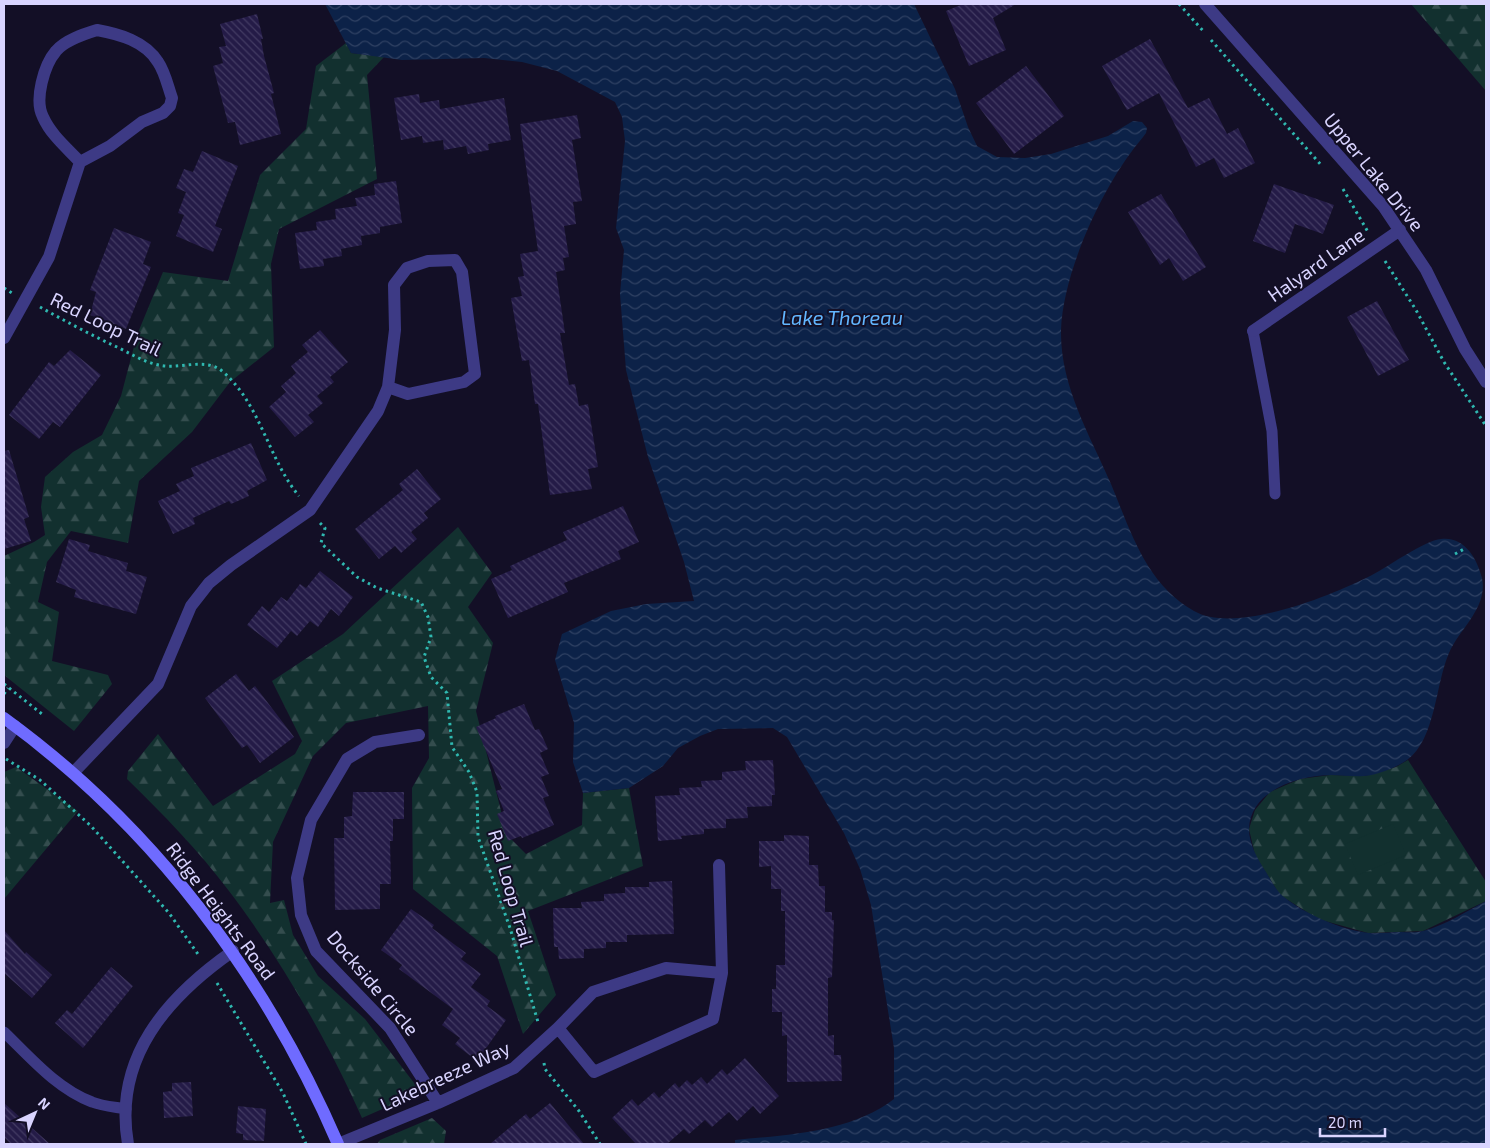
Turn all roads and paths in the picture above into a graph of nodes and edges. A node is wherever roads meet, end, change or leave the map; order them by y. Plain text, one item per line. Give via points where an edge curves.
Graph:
1 (1179, 4) edge
2 (1205, 4) edge
3 (80, 162) junction
4 (1324, 168) dead end
5 (1337, 182) dead end
6 (1400, 230) junction
7 (1376, 246) junction
8 (26, 300) junction
9 (1253, 331) joint
10 (4, 338) edge
11 (1486, 382) edge
12 (388, 387) junction
13 (1486, 426) edge
14 (1276, 494) dead end
15 (310, 510) junction
16 (1466, 548) dead end
17 (1455, 554) dead end
18 (4, 684) edge
19 (8, 688) junction
20 (4, 694) edge
21 (42, 714) dead end
22 (4, 718) edge
23 (15, 726) junction
24 (419, 735) dead end
25 (4, 743) edge
26 (4, 757) edge
27 (73, 773) junction
28 (720, 865) dead end
29 (233, 951) junction
30 (208, 968) junction
31 (722, 973) junction
32 (558, 1028) junction
33 (4, 1032) edge
34 (539, 1047) junction
35 (438, 1103) junction
36 (126, 1109) junction
37 (128, 1144) edge
38 (306, 1144) edge
39 (338, 1144) edge
40 (600, 1144) edge

1 - 4 path
2 - 6 street, Upper Lake Drive via 1383,206
3 - 3 street via 170,106 172,98 158,62 138,43 118,34 97,30 57,50 46,70 40,93 42,116 54,135
3 - 8 street via 49,257
5 - 7 path
6 - 7 street, Halyard Lane
6 - 11 street, Upper Lake Drive via 1426,270
7 - 9 street, Halyard Lane
7 - 13 path
8 - 10 street
8 - 15 path, Red Loop Trail via 148,363 164,367 206,365 220,369 250,405 288,483
9 - 14 lane via 1272,431
12 - 12 street via 408,394 464,382 475,374 462,272 455,260 428,261 407,268 394,285 394,330
12 - 15 street via 378,411
15 - 27 street via 209,584 191,606 158,684
15 - 34 path, Red Loop Trail via 325,528 321,543 357,577 377,588 422,602 428,617 430,637 424,657 431,677 447,693 452,747 469,772 477,792 478,837 538,1018
16 - 17 path
18 - 19 path
19 - 20 path
19 - 21 path
22 - 23 street, Ridge Heights Road
23 - 25 street
23 - 27 street, Ridge Heights Road
24 - 35 street, Dockside Circle via 375,742 347,759 311,820 297,878 302,916 316,951 390,1028
26 - 30 path via 40,780 91,826 168,913
27 - 29 street, Ridge Heights Road via 132,829 182,884
28 - 31 street
29 - 30 street
29 - 39 street, Ridge Heights Road via 292,1047
30 - 36 street via 186,986 162,1013 144,1042 132,1068
30 - 38 path via 283,1093
31 - 32 street, Lakebreeze Way via 666,968 593,992
31 - 32 street via 713,1019 594,1072
32 - 34 street, Lakebreeze Way
33 - 36 lane via 76,1096
34 - 35 street, Lakebreeze Way via 514,1068
34 - 40 path, Red Loop Trail via 545,1069 579,1111
35 - 39 street, Lakebreeze Way
36 - 37 street

